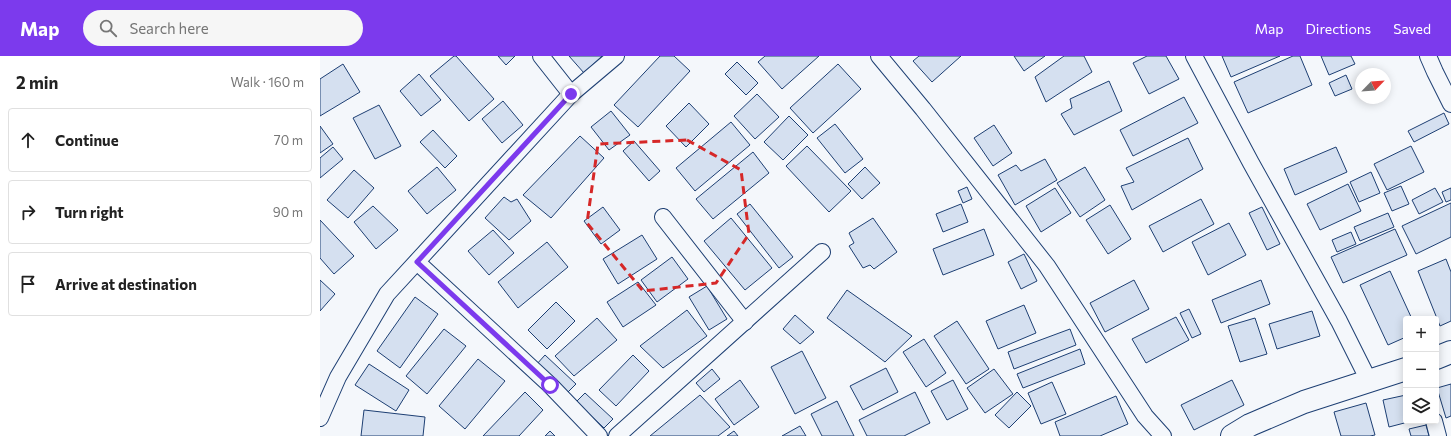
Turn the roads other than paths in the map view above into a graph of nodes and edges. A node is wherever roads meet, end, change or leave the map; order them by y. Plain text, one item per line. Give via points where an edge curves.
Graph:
1 (541, 56) edge
2 (616, 56) edge
3 (879, 56) edge
4 (1194, 56) edge
5 (1428, 56) edge
6 (571, 94) junction
7 (1451, 104) edge
8 (663, 217) dead end
9 (822, 252) dead end
10 (417, 262) junction
11 (745, 322) junction
12 (1451, 352) edge
13 (1439, 357) edge
14 (1403, 370) edge
15 (1369, 381) junction
16 (320, 418) edge
17 (1435, 424) edge
18 (599, 436) edge
19 (617, 436) edge
20 (1162, 436) edge
21 (1232, 436) edge
22 (1438, 436) edge

1 - 6 street
2 - 6 street
3 - 20 street via 1047,266 1145,416
4 - 15 street via 1339,321
5 - 7 street
6 - 10 street
8 - 11 street
9 - 11 street
10 - 16 street via 387,294 338,377
10 - 18 street via 550,385
11 - 19 street
12 - 13 street
14 - 15 street
15 - 21 street via 1304,402 1250,425
17 - 22 street

